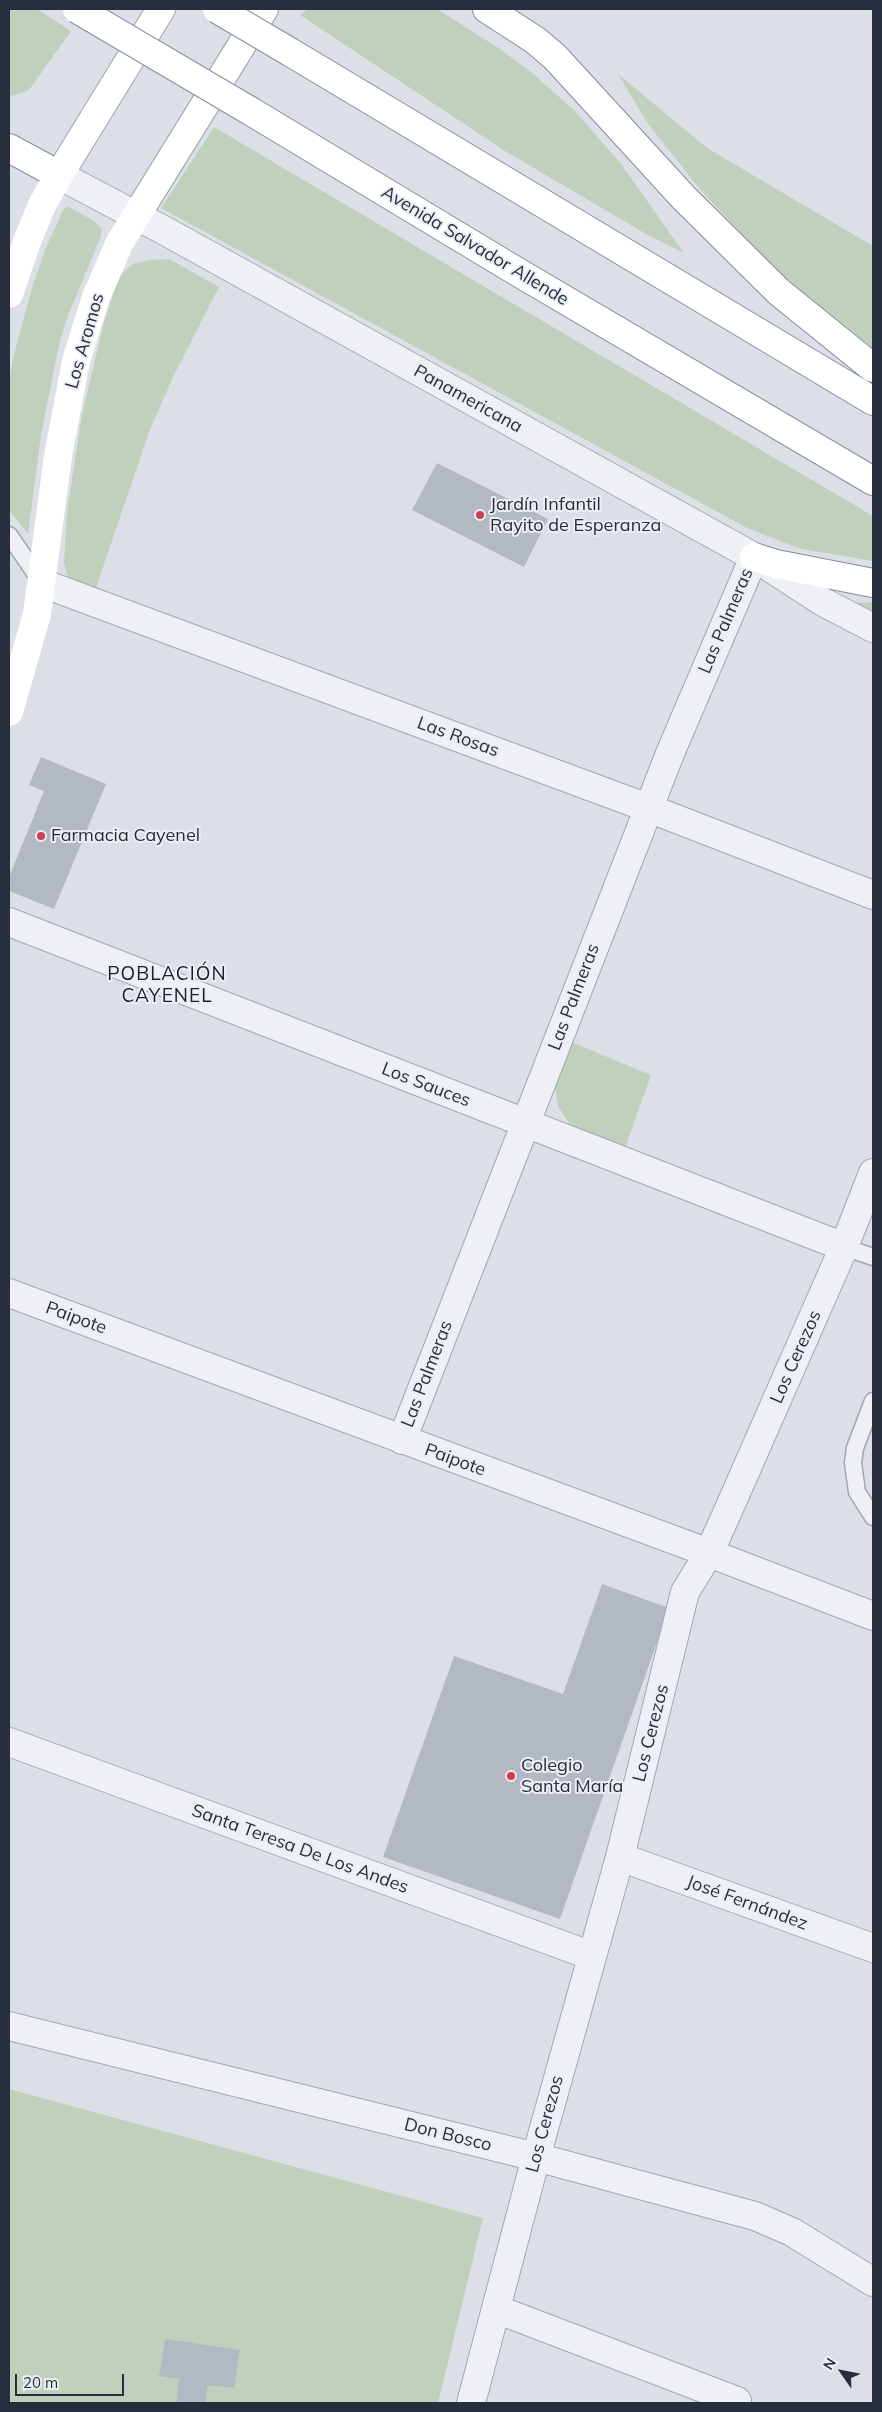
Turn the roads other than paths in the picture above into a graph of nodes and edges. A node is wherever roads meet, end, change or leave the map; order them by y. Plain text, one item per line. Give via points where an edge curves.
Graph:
1 (77, 9) edge
2 (161, 9) edge
3 (217, 9) edge
4 (264, 9) edge
5 (487, 9) edge
6 (9, 148) edge
7 (59, 175) junction
8 (136, 216) junction
9 (9, 294) edge
10 (873, 368) edge
11 (873, 401) edge
12 (873, 481) edge
13 (9, 535) edge
14 (754, 557) junction
15 (42, 583) junction
16 (873, 583) edge
17 (873, 628) edge
18 (9, 712) edge
19 (648, 808) junction
20 (873, 895) edge
21 (9, 922) edge
22 (525, 1124) junction
23 (873, 1173) edge
24 (844, 1247) junction
25 (873, 1257) edge
26 (9, 1293) edge
27 (873, 1401) edge
28 (402, 1440) junction
29 (873, 1517) edge
30 (708, 1552) junction
31 (873, 1616) edge
32 (9, 1742) edge
33 (620, 1857) junction
34 (873, 1948) edge
35 (592, 1956) junction
36 (9, 2026) edge
37 (536, 2157) junction
38 (873, 2282) edge
39 (496, 2309) junction
40 (737, 2401) dead end
41 (471, 2403) edge

1 - 12 main road, Avenida Salvador Allende, bridge
2 - 7 main road
3 - 11 main road, bridge
4 - 8 main road, Los Aromos
5 - 10 main road via 556,57 684,198 779,292
6 - 7 main road
7 - 8 street, Panamericana
7 - 9 main road via 28,239
8 - 14 street, Panamericana
8 - 15 main road, Los Aromos via 120,242 99,289 76,361 58,456
13 - 15 lane
14 - 16 main road
14 - 17 street, Panamericana via 823,602
14 - 19 street, Las Palmeras
15 - 18 main road, Los Aromos via 28,650
15 - 19 street, Las Rosas
19 - 20 street, Las Rosas
19 - 22 street, Las Palmeras
21 - 22 street, Los Sauces
22 - 24 street, Los Sauces
22 - 28 street, Las Palmeras
23 - 24 street, Los Cerezos
24 - 25 lane
24 - 30 street, Los Cerezos
26 - 28 street, Paipote
27 - 29 lane via 853,1463 857,1492
28 - 30 street, Paipote
30 - 31 street, Paipote
30 - 33 street, Los Cerezos via 685,1592
32 - 35 street, Santa Teresa De Los Andes
33 - 34 street, José Fernández
33 - 35 street, Los Cerezos
35 - 37 street, Los Cerezos
36 - 37 street, Don Bosco
37 - 38 street, Don Bosco via 755,2216 792,2232
37 - 39 street, Los Cerezos
39 - 40 street
39 - 41 street, Los Cerezos

